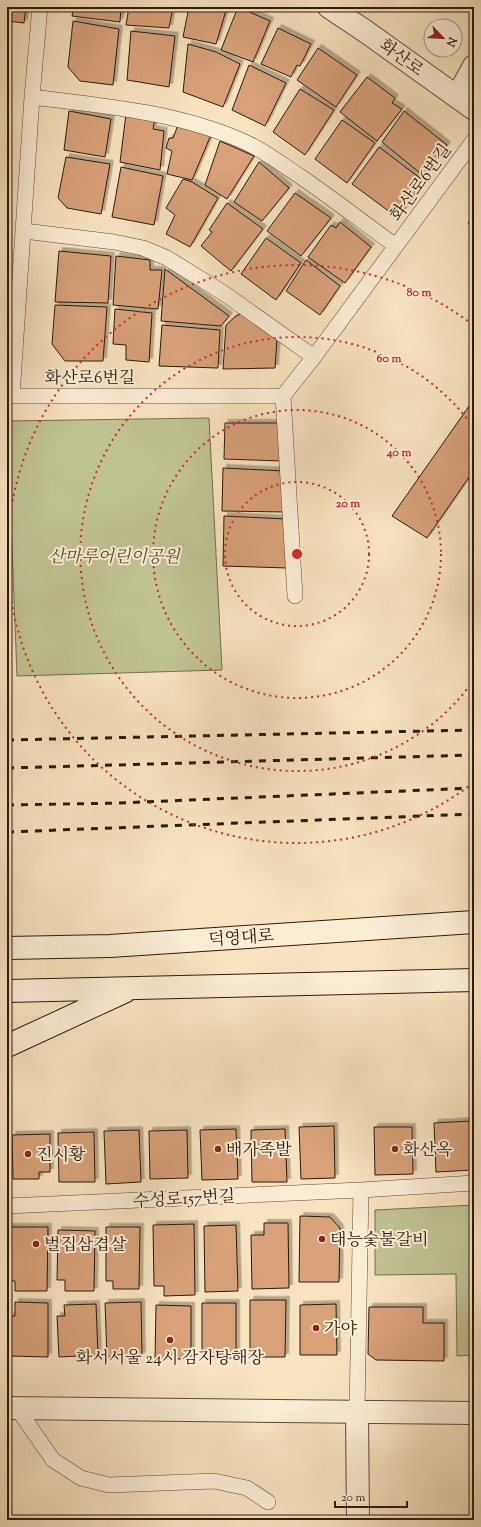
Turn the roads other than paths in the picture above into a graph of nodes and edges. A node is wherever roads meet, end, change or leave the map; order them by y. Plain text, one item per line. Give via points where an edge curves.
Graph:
1 (40, 7) edge
2 (329, 7) edge
3 (474, 66) edge
4 (32, 97) junction
5 (466, 103) edge
6 (474, 140) edge
7 (24, 231) junction
8 (396, 246) junction
9 (314, 357) junction
10 (283, 396) junction
11 (295, 596) dead end
12 (474, 922) edge
13 (7, 948) edge
14 (474, 980) edge
15 (133, 988) junction
16 (7, 991) edge
17 (7, 1046) edge
18 (474, 1182) edge
19 (361, 1190) junction
20 (7, 1206) edge
21 (12, 1408) edge
22 (357, 1412) junction
23 (474, 1413) edge
24 (268, 1502) dead end
25 (358, 1520) edge

1 - 4 lane, 화산로6번길
2 - 5 main road, 화산로
3 - 5 main road
4 - 7 lane, 화산로6번길
4 - 8 lane, 화산로6번길 via 137,110 208,128 246,143 264,152
6 - 8 lane, 화산로6번길
7 - 9 lane via 114,242 143,248 167,258
7 - 10 lane, 화산로6번길 via 12,396
8 - 9 lane, 화산로6번길
9 - 10 lane, 화산로6번길
10 - 11 lane
12 - 13 main road, 덕영대로 via 110,946
14 - 15 main road
15 - 16 main road
15 - 17 main road
18 - 19 lane, 수성로157번길
19 - 20 lane, 수성로157번길
19 - 22 lane
21 - 22 main road
21 - 24 lane via 53,1460 81,1478 109,1485 214,1481 247,1488
22 - 23 main road
22 - 25 main road

